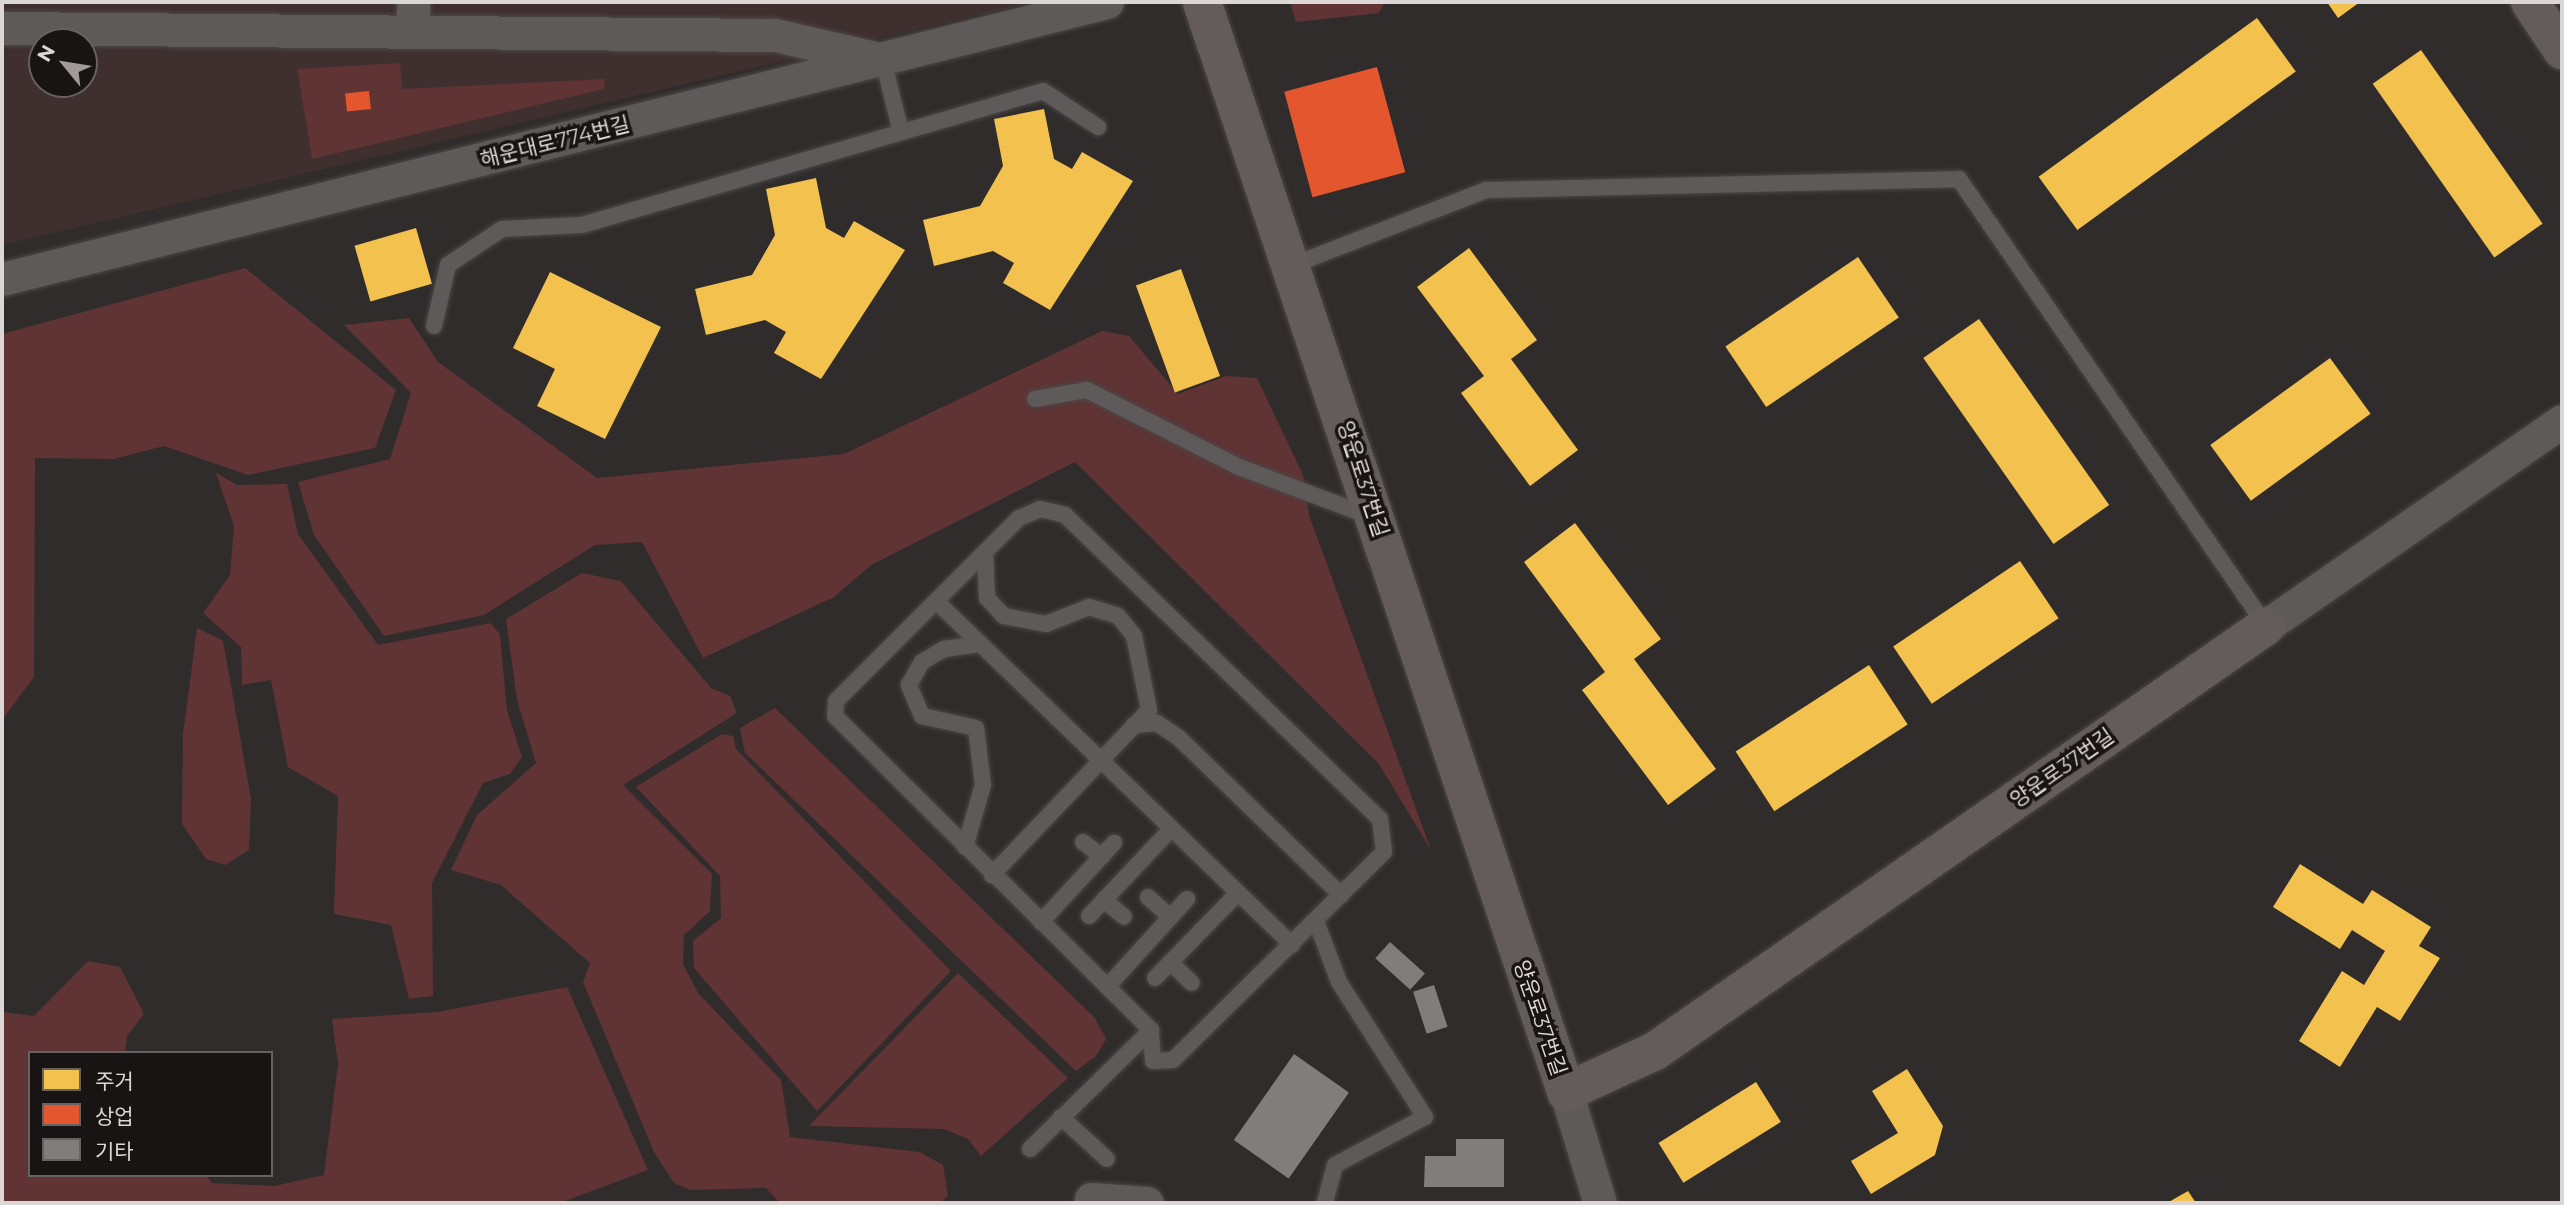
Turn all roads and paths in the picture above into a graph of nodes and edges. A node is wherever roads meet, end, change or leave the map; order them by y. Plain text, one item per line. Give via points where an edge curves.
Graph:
1 (1107, 2) edge
2 (1202, 2) edge
3 (2530, 2) edge
4 (413, 17) edge
5 (2, 27) edge
6 (2562, 50) edge
7 (883, 60) junction
8 (1098, 127) dead end
9 (901, 132) junction
10 (1293, 265) junction
11 (2, 279) edge
12 (434, 326) dead end
13 (1035, 399) dead end
14 (2562, 421) edge
15 (1376, 519) junction
16 (985, 552) junction
17 (936, 601) junction
18 (2266, 626) junction
19 (980, 644) junction
20 (1134, 725) junction
21 (1101, 760) junction
22 (1171, 829) junction
23 (1083, 842) dead end
24 (1114, 843) dead end
25 (965, 847) junction
26 (1102, 858) junction
27 (992, 875) junction
28 (1238, 894) junction
29 (1342, 895) junction
30 (1148, 897) dead end
31 (1187, 899) dead end
32 (1104, 900) junction
33 (1089, 916) dead end
34 (1124, 917) dead end
35 (1170, 917) junction
36 (1316, 921) junction
37 (1041, 922) junction
38 (1292, 945) junction
39 (1170, 962) junction
40 (1155, 978) dead end
41 (1192, 983) dead end
42 (1107, 987) junction
43 (1151, 1030) junction
44 (1566, 1092) junction
45 (1061, 1116) junction
46 (1030, 1149) dead end
47 (1107, 1159) dead end
48 (1091, 1199) dead end
49 (1147, 1203) edge
50 (1325, 1203) edge
51 (1600, 1203) edge

1 - 7 street, 해운대로774번길
2 - 10 street, 양운로37번길
3 - 6 street
4 - 5 street
4 - 7 street via 775,35
7 - 9 lane
7 - 11 street, 해운대로774번길
8 - 9 lane via 1043,91
9 - 12 lane via 582,225 502,229 447,265
10 - 15 street, 양운로37번길
10 - 18 lane via 1486,190 1959,179
13 - 15 lane via 1087,390 1239,467
14 - 18 street, 양운로37번길
15 - 44 street, 양운로37번길
16 - 17 lane
16 - 20 lane via 987,598 1004,616 1046,624 1089,607 1118,616 1134,636 1149,710
16 - 29 lane via 1019,518 1040,509 1065,514 1381,819 1384,852
17 - 19 lane
17 - 25 lane via 836,701 835,716
18 - 44 street, 양운로37번길 via 1655,1051
19 - 21 lane
19 - 25 lane via 944,649 922,662 909,685 922,716 976,728 983,785
20 - 21 lane
20 - 29 lane via 1157,723 1179,738
21 - 22 lane
21 - 27 lane
22 - 28 lane
22 - 32 lane
23 - 26 lane
24 - 26 lane
25 - 27 lane
26 - 37 lane
27 - 37 lane
28 - 38 lane
28 - 39 lane
29 - 36 lane
30 - 35 lane
31 - 35 lane
32 - 33 lane
32 - 34 lane
35 - 42 lane
36 - 38 lane
36 - 50 lane via 1339,982 1425,1117 1335,1165
37 - 42 lane
38 - 43 lane via 1173,1060 1153,1061
39 - 40 lane
39 - 41 lane
42 - 43 lane
43 - 45 lane
44 - 51 street
45 - 46 lane
45 - 47 lane
48 - 49 street

